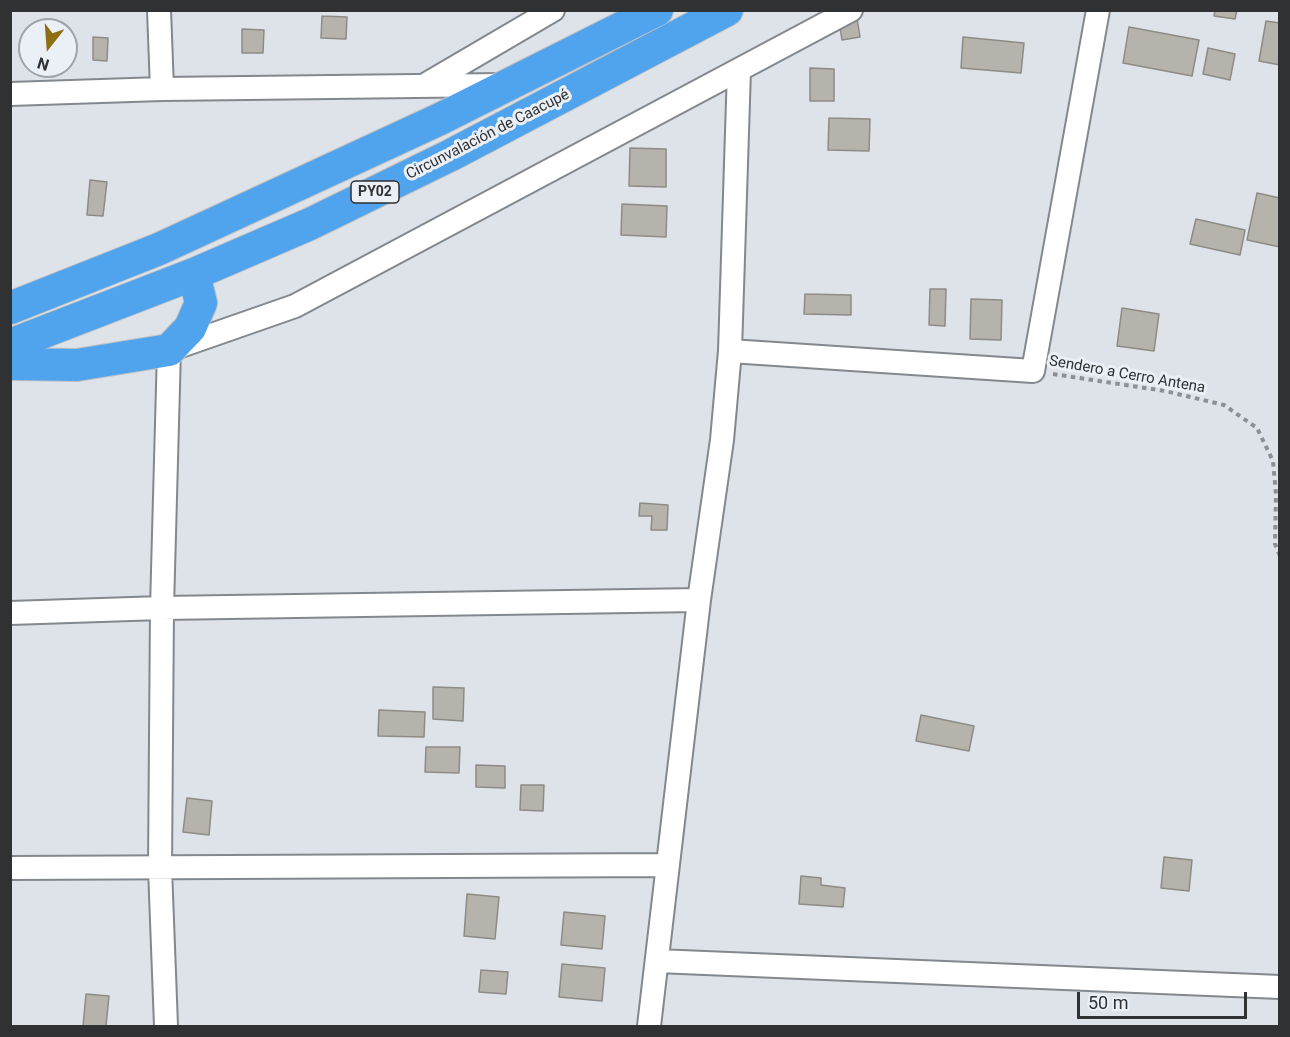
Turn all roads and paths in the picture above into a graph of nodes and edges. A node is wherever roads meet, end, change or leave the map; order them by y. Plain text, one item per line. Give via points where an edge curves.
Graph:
1 (159, 10) edge
2 (553, 10) edge
3 (657, 10) edge
4 (727, 10) edge
5 (851, 10) edge
6 (1098, 10) edge
7 (740, 70) junction
8 (508, 85) junction
9 (424, 86) junction
10 (162, 89) junction
11 (10, 94) edge
12 (194, 274) junction
13 (10, 308) edge
14 (10, 345) edge
15 (169, 350) junction
16 (730, 351) junction
17 (10, 364) edge
18 (1033, 371) junction
19 (1280, 556) edge
20 (699, 600) junction
21 (162, 609) junction
22 (10, 613) edge
23 (668, 865) junction
24 (10, 868) edge
25 (160, 868) junction
26 (657, 961) junction
27 (1280, 987) edge
28 (166, 1026) edge
29 (649, 1026) edge

1 - 10 street
2 - 9 street
3 - 8 highway, PY02
4 - 12 highway, Circunvalación de Caacupé / PY02 via 451,155 310,224
5 - 7 street
6 - 18 street
7 - 15 street via 295,306
7 - 16 street
8 - 9 street
8 - 13 highway, PY02 via 159,249
9 - 10 street
10 - 11 street
12 - 14 highway, Circunvalación de Caacupé / PY02
12 - 15 highway via 201,303 190,328
15 - 17 highway via 77,365
15 - 21 street
16 - 18 street
16 - 20 street via 722,440
18 - 19 path, Sendero a Cerro Antena via 1165,391 1224,405 1257,428 1273,461 1275,544
20 - 21 street
20 - 23 street
21 - 22 street
21 - 25 street
23 - 25 street
23 - 26 street
24 - 25 street
25 - 28 street
26 - 27 street
26 - 29 street

